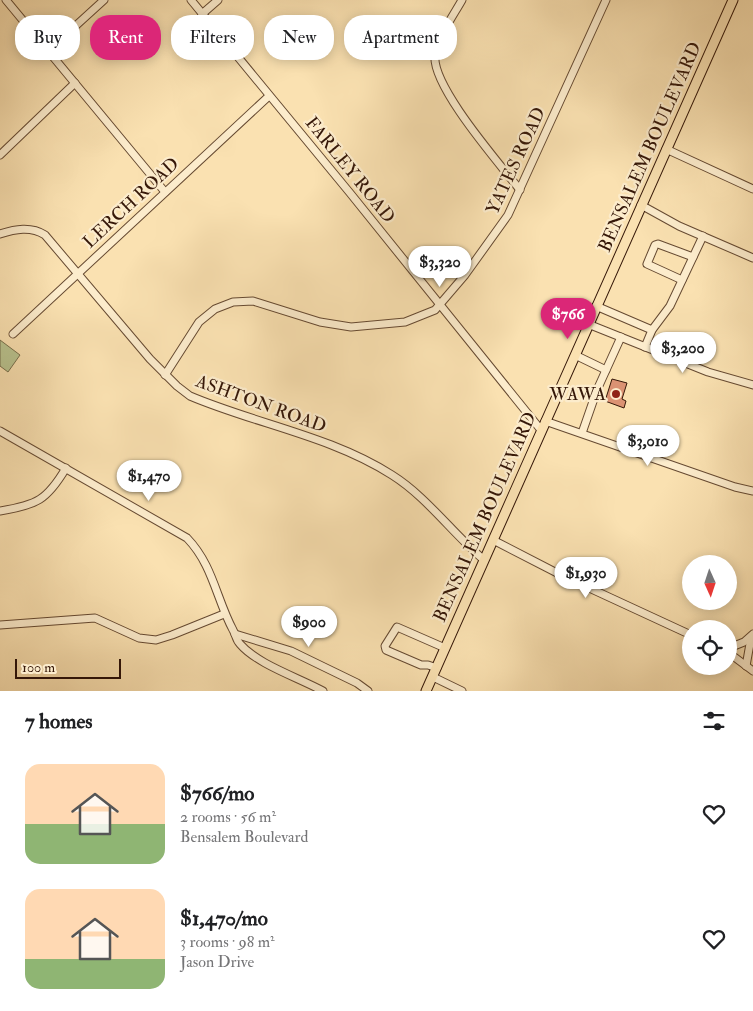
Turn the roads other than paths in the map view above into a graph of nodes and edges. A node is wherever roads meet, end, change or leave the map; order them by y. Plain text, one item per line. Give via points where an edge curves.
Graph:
1 (6, 0) edge
2 (104, 0) edge
3 (191, 0) edge
4 (218, 0) edge
5 (462, 0) edge
6 (606, 0) edge
7 (733, 0) edge
8 (202, 14) junction
9 (18, 15) edge
10 (80, 22) edge
11 (56, 60) edge
12 (75, 83) junction
13 (269, 96) junction
14 (666, 149) junction
15 (0, 155) edge
16 (753, 189) edge
17 (520, 190) junction
18 (165, 192) junction
19 (641, 205) junction
20 (0, 234) edge
21 (703, 236) junction
22 (693, 257) junction
23 (753, 258) edge
24 (77, 273) junction
25 (682, 280) junction
26 (440, 305) junction
27 (596, 306) junction
28 (588, 324) junction
29 (652, 330) junction
30 (13, 334) dead end
31 (621, 337) junction
32 (645, 347) junction
33 (575, 355) junction
34 (606, 370) junction
35 (165, 375) junction
36 (753, 385) edge
37 (543, 426) junction
38 (0, 431) edge
39 (582, 433) junction
40 (66, 468) junction
41 (753, 491) edge
42 (0, 511) edge
43 (493, 540) junction
44 (484, 560) junction
45 (224, 614) junction
46 (0, 625) edge
47 (682, 631) edge
48 (235, 634) junction
49 (752, 636) edge
50 (737, 644) edge
51 (445, 648) junction
52 (737, 659) edge
53 (746, 666) junction
54 (753, 671) edge
55 (435, 673) junction
56 (322, 691) edge
57 (368, 691) edge
58 (426, 691) edge
59 (462, 691) edge

1 - 9 street
2 - 10 street
3 - 8 street, FARLEY ROAD
4 - 8 street
5 - 17 street via 436,50 439,78 456,106
6 - 17 street, YATES ROAD
7 - 14 main road, BENSALEM BOULEVARD
8 - 13 street, FARLEY ROAD
11 - 12 street
12 - 15 street
12 - 18 street
13 - 18 street, LERCH ROAD
13 - 26 street, FARLEY ROAD
14 - 16 street
14 - 19 main road, BENSALEM BOULEVARD
17 - 26 street, YATES ROAD via 497,234
18 - 24 street, LERCH ROAD
19 - 21 street
19 - 27 main road, BENSALEM BOULEVARD
20 - 24 street, ASHTON ROAD via 19,229 39,231
21 - 22 street
21 - 23 street
22 - 25 street
22 - 25 street via 655,245 647,264
24 - 30 street, LERCH ROAD
24 - 35 street, ASHTON ROAD
25 - 29 street via 670,306
26 - 35 street, YATES ROAD via 405,322 351,326 320,322 254,301 233,302 215,309 199,322
26 - 37 street, FARLEY ROAD
27 - 28 main road, BENSALEM BOULEVARD
27 - 29 street
28 - 31 street
28 - 33 main road, BENSALEM BOULEVARD
29 - 32 street
31 - 32 street
31 - 34 street
32 - 36 street via 708,372
33 - 34 street
33 - 37 main road, BENSALEM BOULEVARD
34 - 39 street
35 - 44 street, ASHTON ROAD via 190,396 332,446 393,476
37 - 39 street
37 - 43 main road, BENSALEM BOULEVARD
38 - 40 street
39 - 41 street
40 - 42 street via 51,491 38,502
40 - 45 street via 187,538 204,559
43 - 44 main road, BENSALEM BOULEVARD
43 - 47 street
44 - 51 main road, BENSALEM BOULEVARD
45 - 46 street via 156,640 139,638 95,618
45 - 48 street
48 - 56 street via 253,657
48 - 57 street via 291,651
49 - 50 street
49 - 53 street
51 - 55 main road, BENSALEM BOULEVARD
51 - 55 street via 397,627 384,646 386,650 428,665
52 - 53 street
53 - 54 street
55 - 58 main road, BENSALEM BOULEVARD
55 - 59 street

